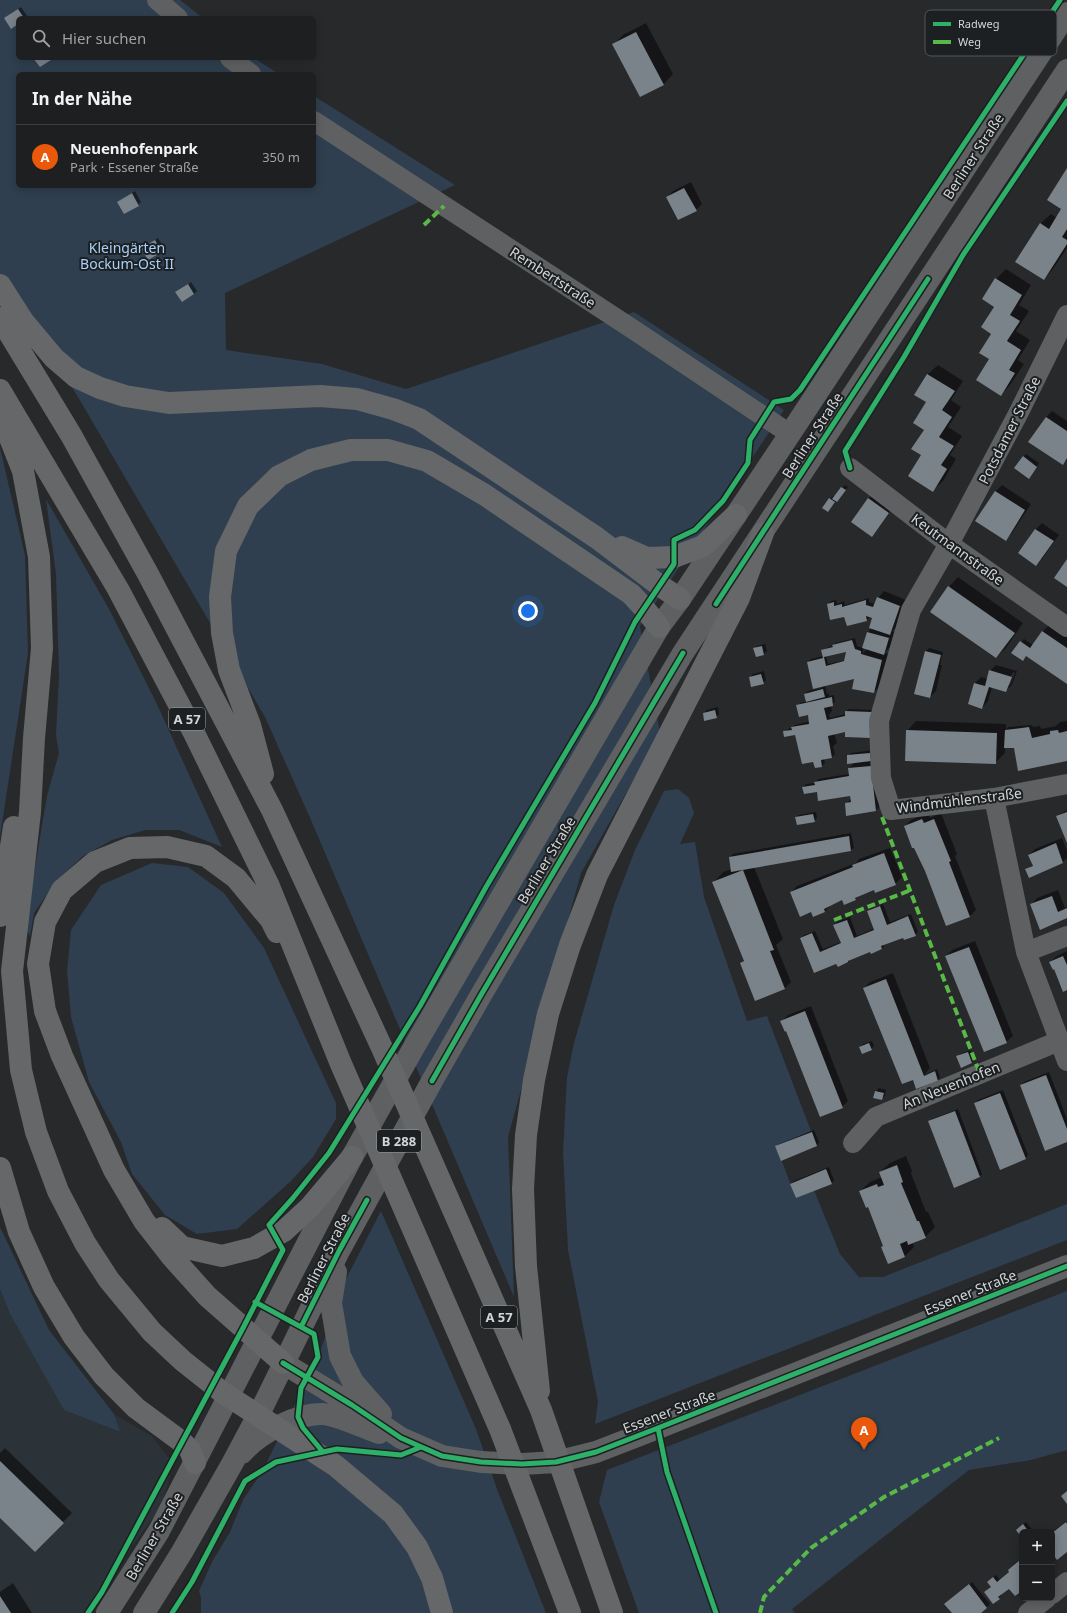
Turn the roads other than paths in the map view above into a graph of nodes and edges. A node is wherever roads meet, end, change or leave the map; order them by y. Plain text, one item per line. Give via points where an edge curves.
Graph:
1 (156, 0) edge
2 (1067, 13) edge
3 (176, 16) edge
4 (1057, 28) edge
5 (1039, 56) edge
6 (233, 60) edge
7 (1067, 70) edge
8 (248, 72) edge
9 (316, 122) edge
10 (0, 285) edge
11 (1067, 315) edge
12 (0, 318) edge
13 (0, 390) edge
14 (0, 413) edge
15 (790, 434) junction
16 (850, 468) dead end
17 (736, 515) junction
18 (763, 533) junction
19 (597, 538) junction
20 (949, 544) junction
21 (680, 599) junction
22 (659, 627) junction
23 (1067, 627) edge
24 (683, 653) junction
25 (34, 738) junction
26 (1067, 784) edge
27 (994, 798) junction
28 (272, 810) junction
29 (0, 916) edge
30 (1067, 936) edge
31 (1026, 952) junction
32 (1059, 1041) junction
33 (1067, 1061) edge
34 (341, 1064) junction
35 (853, 1142) dead end
36 (352, 1157) junction
37 (0, 1168) edge
38 (114, 1170) junction
39 (339, 1251) junction
40 (1067, 1266) edge
41 (258, 1341) junction
42 (283, 1362) junction
43 (543, 1418) junction
44 (402, 1438) junction
45 (195, 1463) junction
46 (232, 1464) junction
47 (1067, 1582) edge
48 (1055, 1592) edge
49 (1043, 1601) edge
50 (107, 1613) edge
51 (144, 1613) edge
52 (442, 1613) edge
53 (570, 1613) edge
54 (612, 1613) edge
55 (1028, 1613) edge

1 - 3 street
2 - 4 main road, Berliner Straße
5 - 15 main road, Berliner Straße
6 - 8 street
7 - 18 main road, Berliner Straße
9 - 15 street, Rembertstraße
10 - 19 highway via 23,321 54,358 76,377 100,388 125,396 169,403 320,396 357,399 419,419
11 - 20 street, Potsdamer Straße
12 - 28 highway, A 57 via 71,435 148,574
13 - 34 highway, A 57 via 118,589 193,731 268,884
14 - 25 highway via 23,471 39,557 42,648
15 - 17 main road, Berliner Straße
16 - 20 street, Keutmannstraße
17 - 19 highway via 703,546 674,557 647,558
17 - 21 main road, Berliner Straße
18 - 24 main road, Berliner Straße / B 288
18 - 43 highway via 739,598 597,875 570,945 548,1014 526,1135 524,1188 526,1266
19 - 21 highway
20 - 23 street, Keutmannstraße
20 - 27 street, Windmühlenstraße via 911,610 879,721 881,778 891,810
21 - 22 main road, Berliner Straße / B 288
21 - 24 main road, Berliner Straße via 687,615
22 - 28 highway via 631,594 485,495 427,461 388,450 351,450 311,460 279,476 248,506 226,551 220,596 222,633 229,670 250,725
22 - 36 main road, Berliner Straße / B 288
24 - 39 main road, Berliner Straße / B 288 via 481,995
25 - 29 highway via 12,837
25 - 52 highway via 30,812 12,971 21,1070 36,1132 58,1190 85,1243 109,1280 152,1332 222,1392 336,1466 393,1514 417,1548 432,1578
26 - 27 street, Windmühlenstraße
27 - 31 street
28 - 43 highway, A 57 via 382,1048
30 - 31 street
31 - 32 street
32 - 33 street
32 - 35 street, An Neuenhofen via 876,1117
34 - 38 highway via 271,920 236,878 206,856 167,847 130,848 95,862 62,890 45,922 38,964 45,1011 62,1056
34 - 53 highway, A 57 via 500,1429
36 - 38 highway via 310,1206 284,1231 254,1248 222,1256 182,1247 163,1230
36 - 41 main road, Berliner Straße / B 288
37 - 45 highway via 19,1232 44,1287 74,1338 104,1376 136,1408 190,1450
38 - 41 highway via 144,1221 172,1257 207,1296
39 - 42 main road, Berliner Straße / B 288
39 - 44 main road via 331,1303 340,1356 353,1382
40 - 44 main road, Essener Straße via 596,1452 556,1462 481,1462 442,1456
41 - 42 highway
41 - 45 main road, Berliner Straße / B 288
42 - 44 main road, Essener Straße
42 - 46 main road, Berliner Straße / B 288
43 - 54 highway, A 57
44 - 46 main road via 386,1436 324,1414 298,1417 266,1433 246,1448
45 - 50 main road, Berliner Straße / B 288 via 160,1530
46 - 51 main road, Berliner Straße / B 288
47 - 48 street
49 - 55 street

